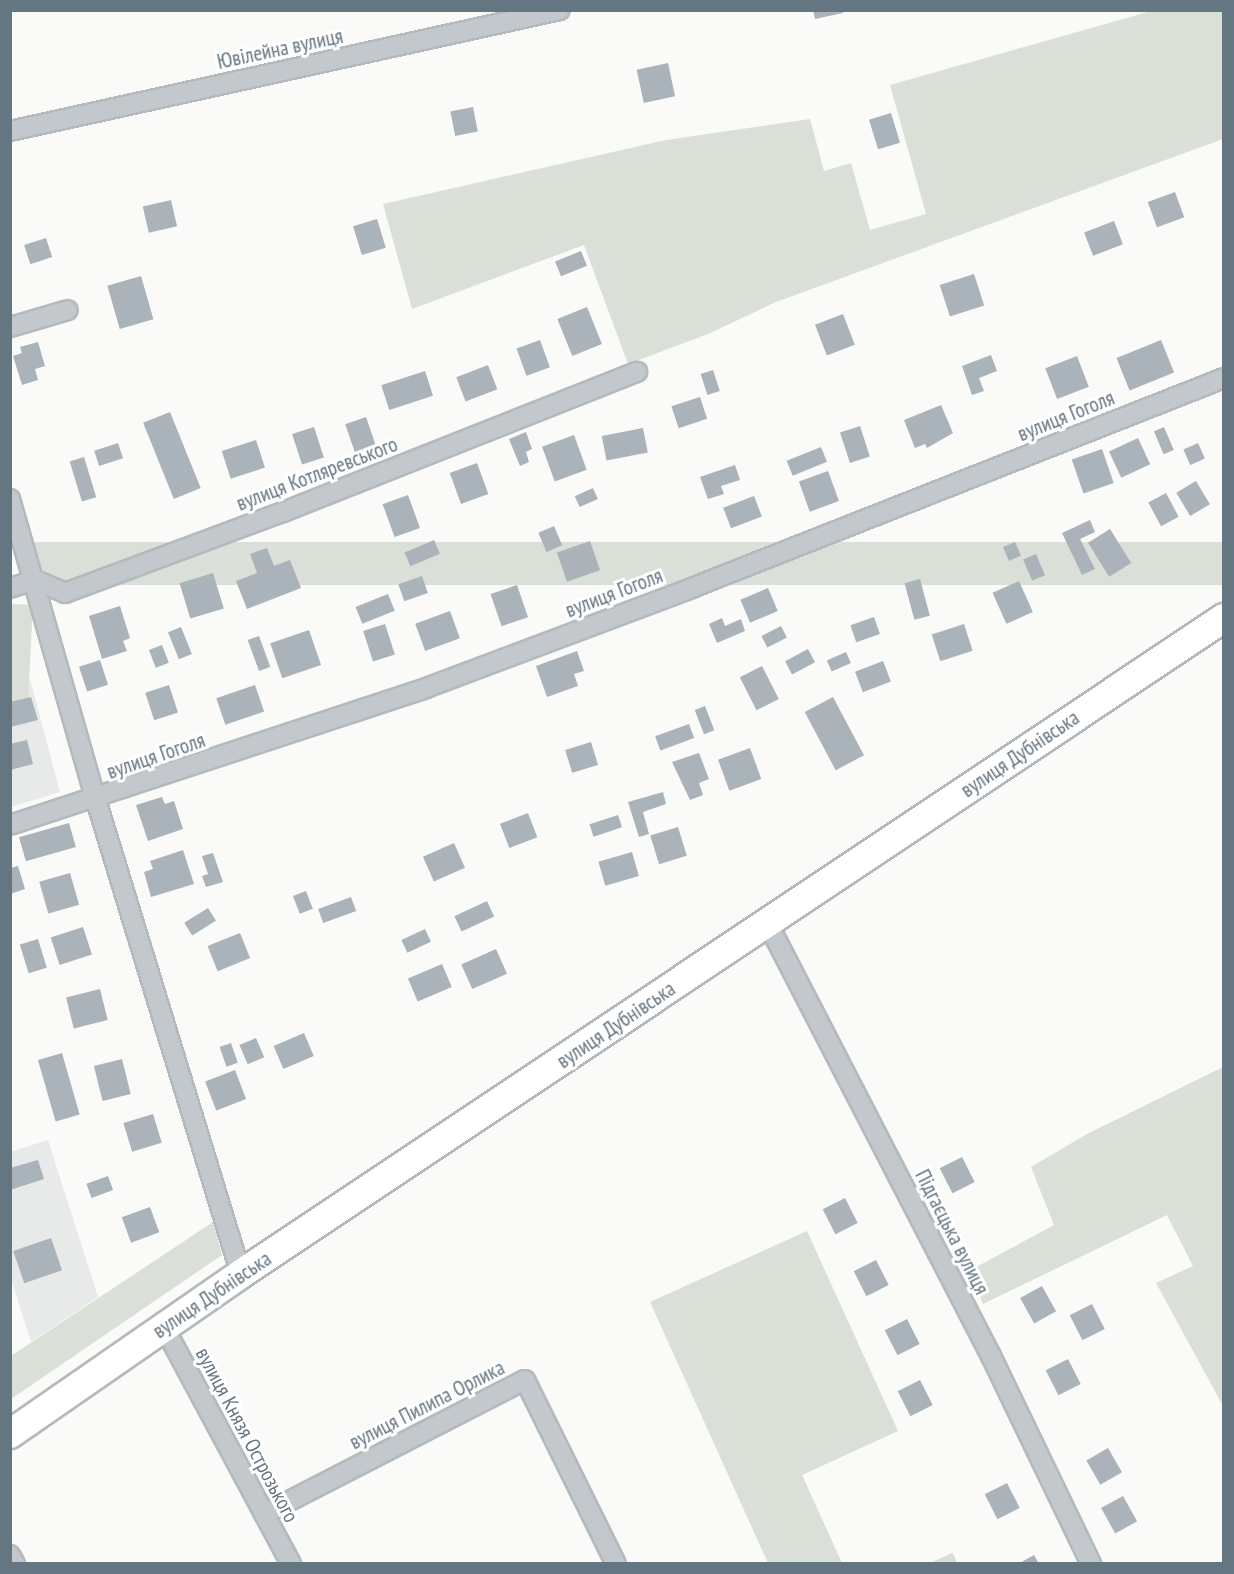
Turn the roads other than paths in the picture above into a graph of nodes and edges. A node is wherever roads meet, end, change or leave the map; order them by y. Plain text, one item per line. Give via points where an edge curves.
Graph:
1 (560, 10) edge
2 (10, 131) edge
3 (68, 310) dead end
4 (10, 327) edge
5 (637, 372) dead end
6 (1224, 378) edge
7 (10, 499) edge
8 (34, 580) junction
9 (10, 588) edge
10 (1224, 618) edge
11 (96, 800) junction
12 (10, 825) edge
13 (768, 924) junction
14 (241, 1274) junction
15 (164, 1328) junction
16 (10, 1434) edge
17 (264, 1514) junction
18 (10, 1555) edge
19 (15, 1563) edge
20 (291, 1563) edge
21 (616, 1563) edge
22 (1091, 1563) edge

1 - 2 street, Ювілейна вулиця
3 - 4 street
5 - 8 street, вулиця Котляревського via 283,512 65,593
6 - 11 street, вулиця Гоголя via 426,688
7 - 8 street
8 - 9 street
8 - 11 street
10 - 13 highway, вулиця Дубнівська
11 - 12 street, вулиця Гоголя
11 - 14 street
13 - 14 highway, вулиця Дубнівська
13 - 22 street, Підгаєцька вулиця via 991,1356
14 - 15 highway, вулиця Дубнівська
15 - 16 highway, вулиця Дубнівська
15 - 17 street, вулиця Князя Острозького
17 - 20 street, вулиця Князя Острозького
17 - 21 street, вулиця Пилипа Орлика via 525,1380
18 - 19 street

